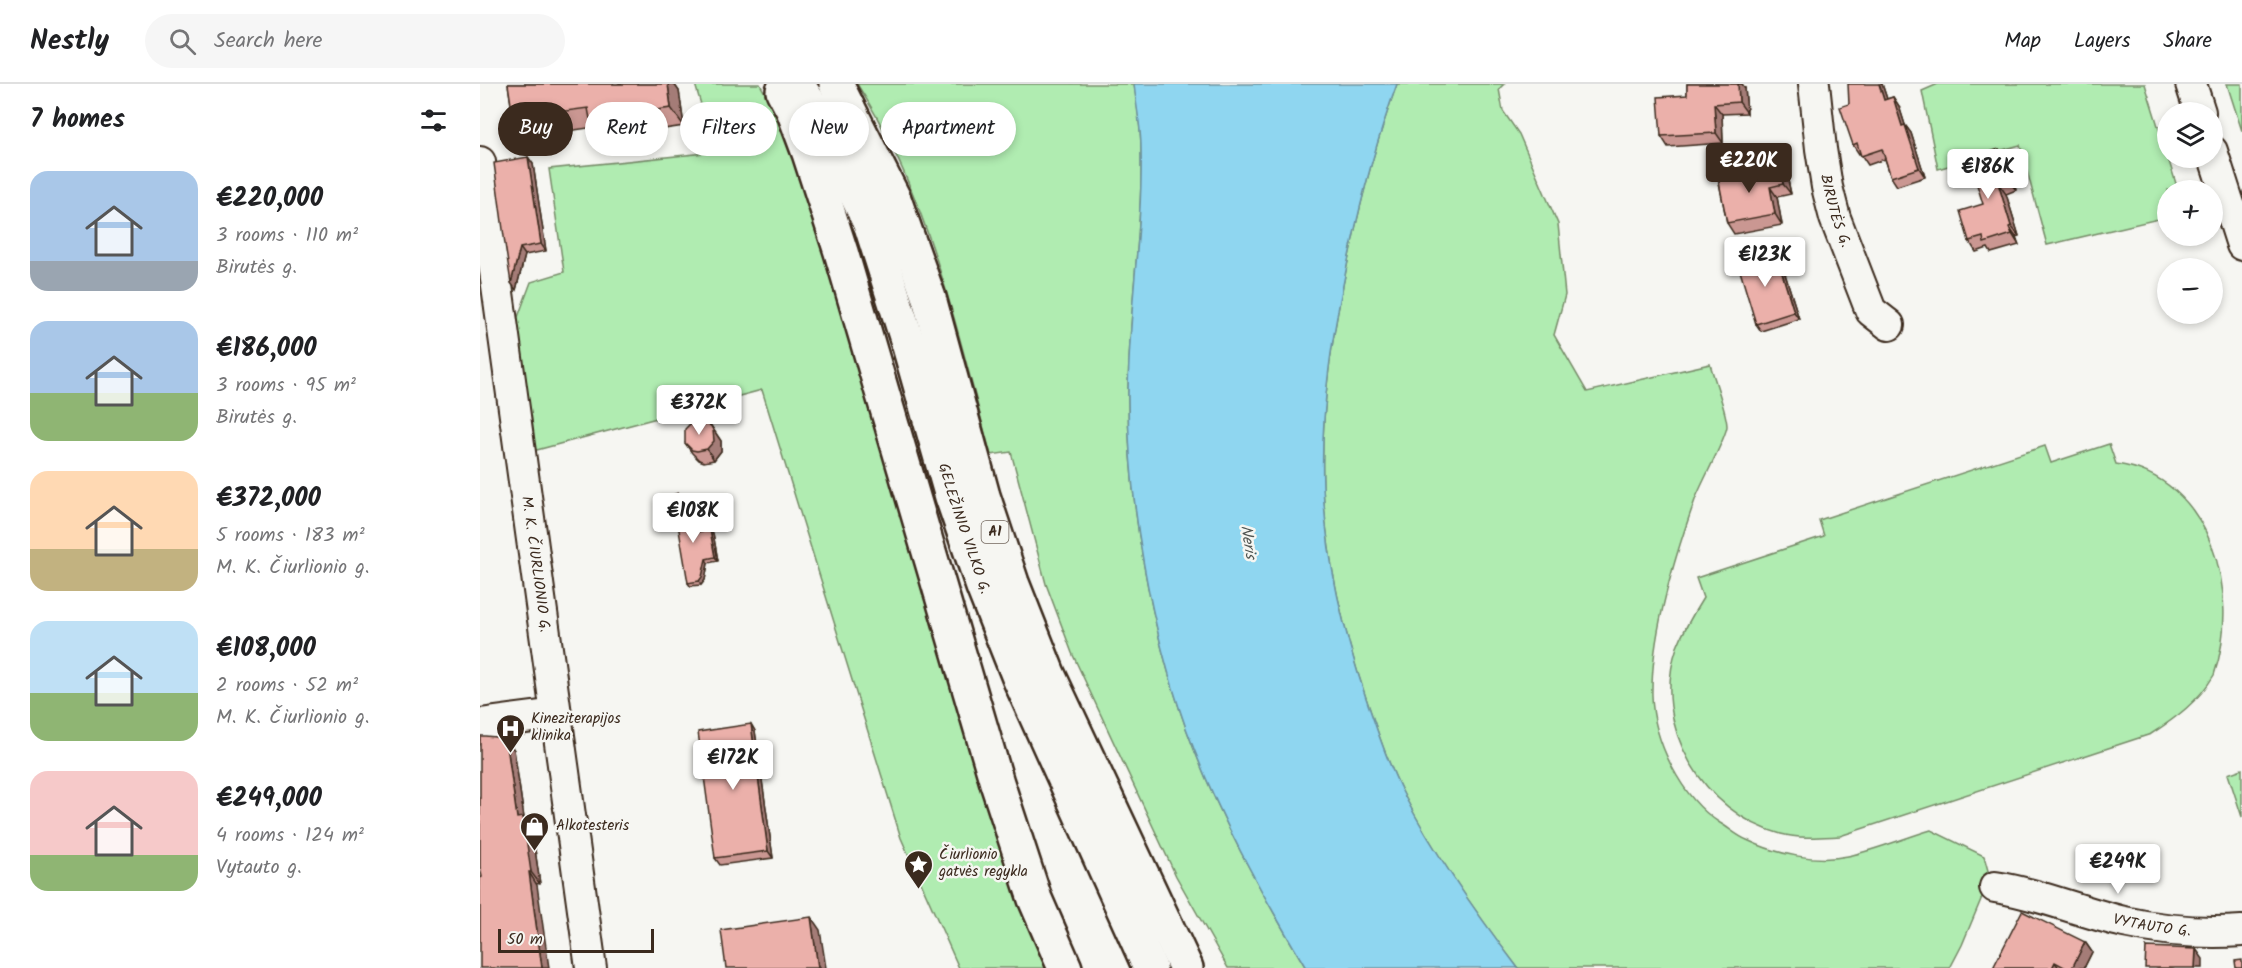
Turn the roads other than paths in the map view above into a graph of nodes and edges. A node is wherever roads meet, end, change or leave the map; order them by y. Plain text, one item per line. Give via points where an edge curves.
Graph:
1 (779, 84) edge
2 (797, 84) edge
3 (836, 84) edge
4 (1814, 84) edge
5 (2191, 84) edge
6 (2197, 102) edge
7 (480, 162) edge
8 (2219, 168) edge
9 (2237, 209) edge
10 (2242, 245) edge
11 (1889, 325) dead end
12 (556, 714) junction
13 (480, 724) edge
14 (1995, 887) dead end
15 (2242, 931) edge
16 (591, 968) edge
17 (1065, 968) edge
18 (1150, 968) edge
19 (1186, 968) edge

1 - 17 highway via 809,153 841,252 997,783 1035,899
2 - 18 highway, GELEŽINIO VILKO G. / A1 via 825,127 871,226 952,498 983,587 1020,680
3 - 19 highway, GELEŽINIO VILKO G. / A1 via 894,199 929,298 983,496 1012,584 1048,674
4 - 11 street, BIRUTĖS G. via 1825,178 1835,218 1871,312
5 - 6 street
7 - 12 street, M. K. ČIURLIONIO G.
8 - 9 street
9 - 10 street
12 - 13 street
12 - 16 street, M. K. ČIURLIONIO G.
14 - 15 street, VYTAUTO G. via 2165,929 2204,934

